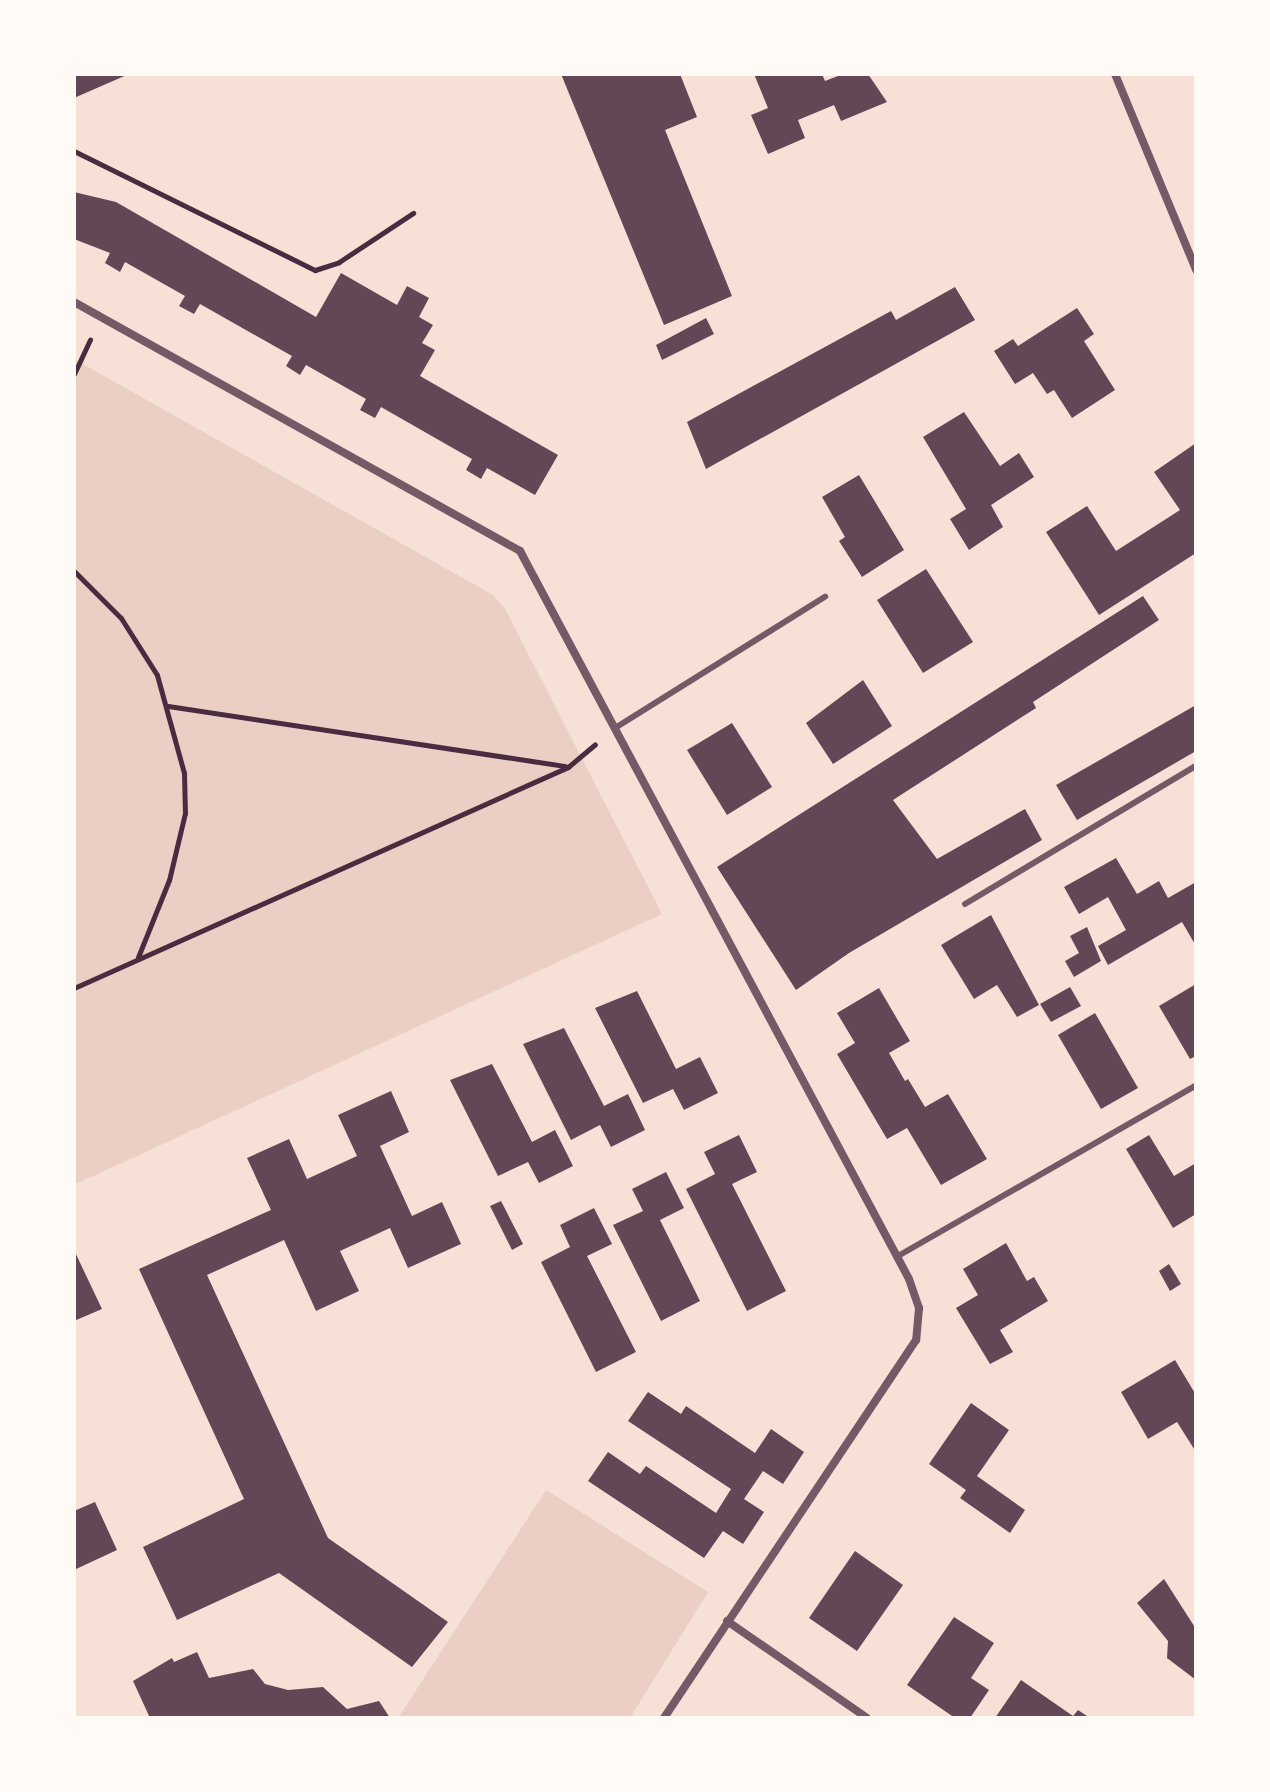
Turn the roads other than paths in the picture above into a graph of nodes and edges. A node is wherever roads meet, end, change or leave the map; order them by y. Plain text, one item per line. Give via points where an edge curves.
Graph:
1 (1115, 74) edge
2 (1196, 270) edge
3 (74, 302) edge
4 (825, 597) dead end
5 (615, 728) junction
6 (1196, 766) edge
7 (965, 904) dead end
8 (1196, 1085) edge
9 (898, 1256) junction
10 (727, 1621) junction
11 (664, 1718) edge
12 (867, 1718) edge

1 - 2 street
3 - 5 street via 520,551
4 - 5 lane
5 - 9 street
6 - 7 lane
8 - 9 lane
9 - 10 street via 919,1308 916,1340
10 - 11 street
10 - 12 street

